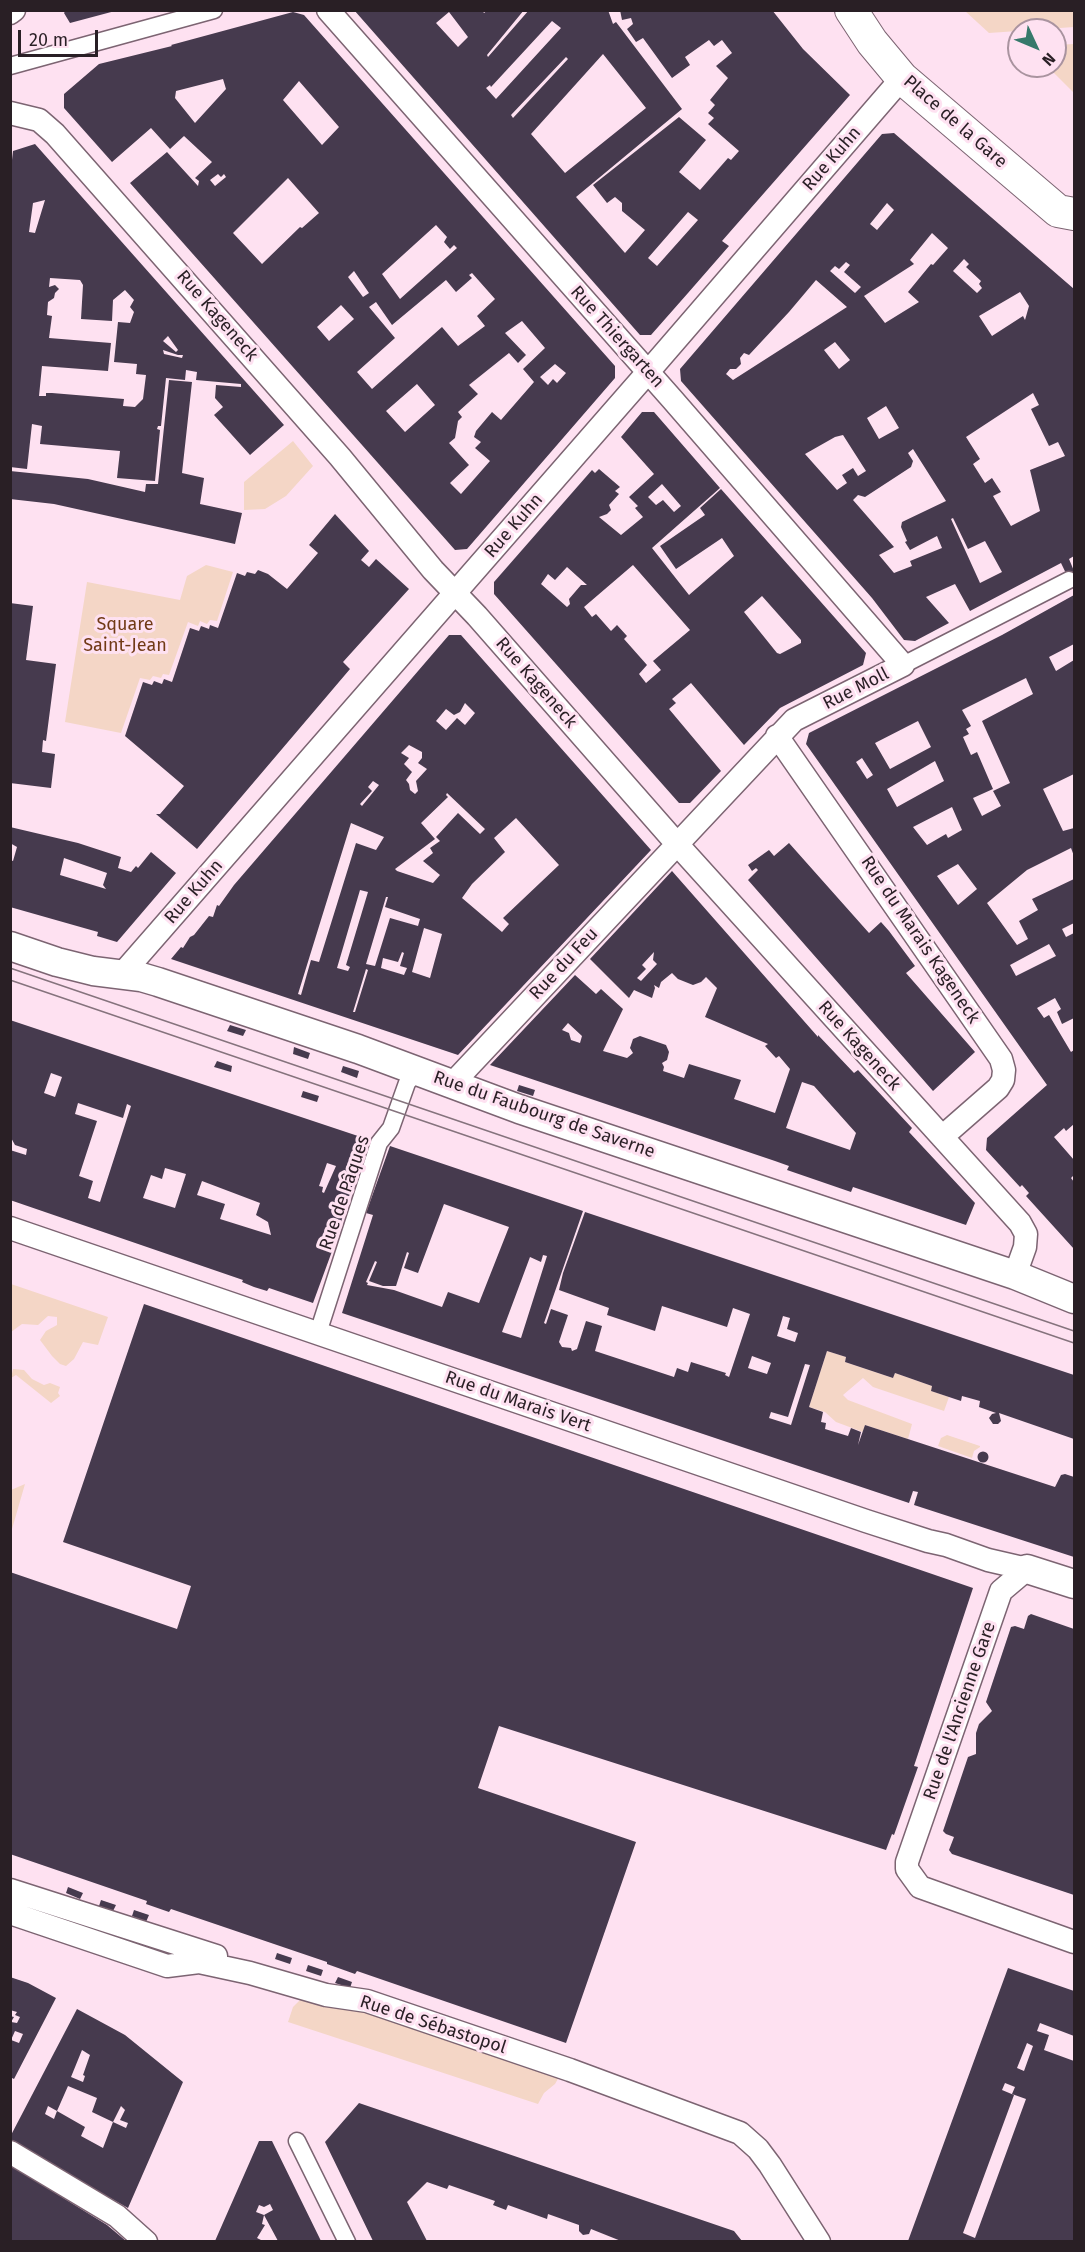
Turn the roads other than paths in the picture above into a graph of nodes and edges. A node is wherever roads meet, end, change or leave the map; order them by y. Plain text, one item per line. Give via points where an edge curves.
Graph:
1 (214, 10) edge
2 (328, 10) edge
3 (851, 10) edge
4 (10, 66) edge
5 (902, 78) junction
6 (10, 113) edge
7 (1069, 220) edge
8 (648, 372) junction
9 (1070, 580) dead end
10 (455, 593) junction
11 (903, 665) junction
12 (777, 736) junction
13 (677, 844) junction
14 (10, 946) edge
15 (123, 973) junction
16 (417, 1071) junction
17 (452, 1084) junction
18 (942, 1137) junction
19 (10, 1228) edge
20 (1015, 1275) junction
21 (1074, 1299) edge
22 (318, 1333) junction
23 (988, 1560) junction
24 (1027, 1569) junction
25 (1074, 1584) edge
26 (1001, 1591) junction
27 (10, 1890) edge
28 (10, 1913) edge
29 (1074, 1942) edge
30 (367, 2001) junction
31 (297, 2141) dead end
32 (10, 2152) edge
33 (146, 2241) edge
34 (347, 2241) edge
35 (819, 2241) edge

1 - 4 street
2 - 8 street, Rue Thiergarten
3 - 5 main road, Place de la Gare
5 - 7 main road, Place de la Gare
5 - 8 street, Rue Kuhn
6 - 10 street, Rue Kageneck via 39,120 55,134
8 - 10 street, Rue Kuhn
8 - 11 street, Rue Thiergarten
9 - 11 street, Rue Moll
10 - 13 street, Rue Kageneck
10 - 15 street, Rue Kuhn
11 - 12 street, Rue Moll via 794,720
12 - 13 street, Rue Moll
12 - 18 street, Rue du Marais Kageneck via 1001,1059 1003,1080 998,1088
13 - 17 street, Rue du Feu
13 - 18 street, Rue Kageneck
14 - 15 street, Rue du Faubourg de Saverne via 93,971
15 - 16 street, Rue du Faubourg de Saverne
16 - 17 street, Rue du Faubourg de Saverne
16 - 22 street, Rue de Pâques via 407,1083 391,1128 379,1143
17 - 20 street, Rue du Faubourg de Saverne
18 - 20 street, Rue Kageneck via 1026,1234
19 - 22 street, Rue du Marais Vert
20 - 21 street, Rue du Faubourg de Saverne
22 - 23 street, Rue du Marais Vert
23 - 24 street, Rue du Marais Vert
23 - 26 street
24 - 25 street
24 - 26 street
26 - 29 street, Rue de l'Ancienne Gare via 907,1862 916,1883 933,1893
27 - 30 street
28 - 30 street, Rue de Sébastopol via 167,1966 200,1962 326,1995
30 - 35 street, Rue de Sébastopol via 740,2133 770,2165
31 - 34 street
32 - 33 street via 117,2216

